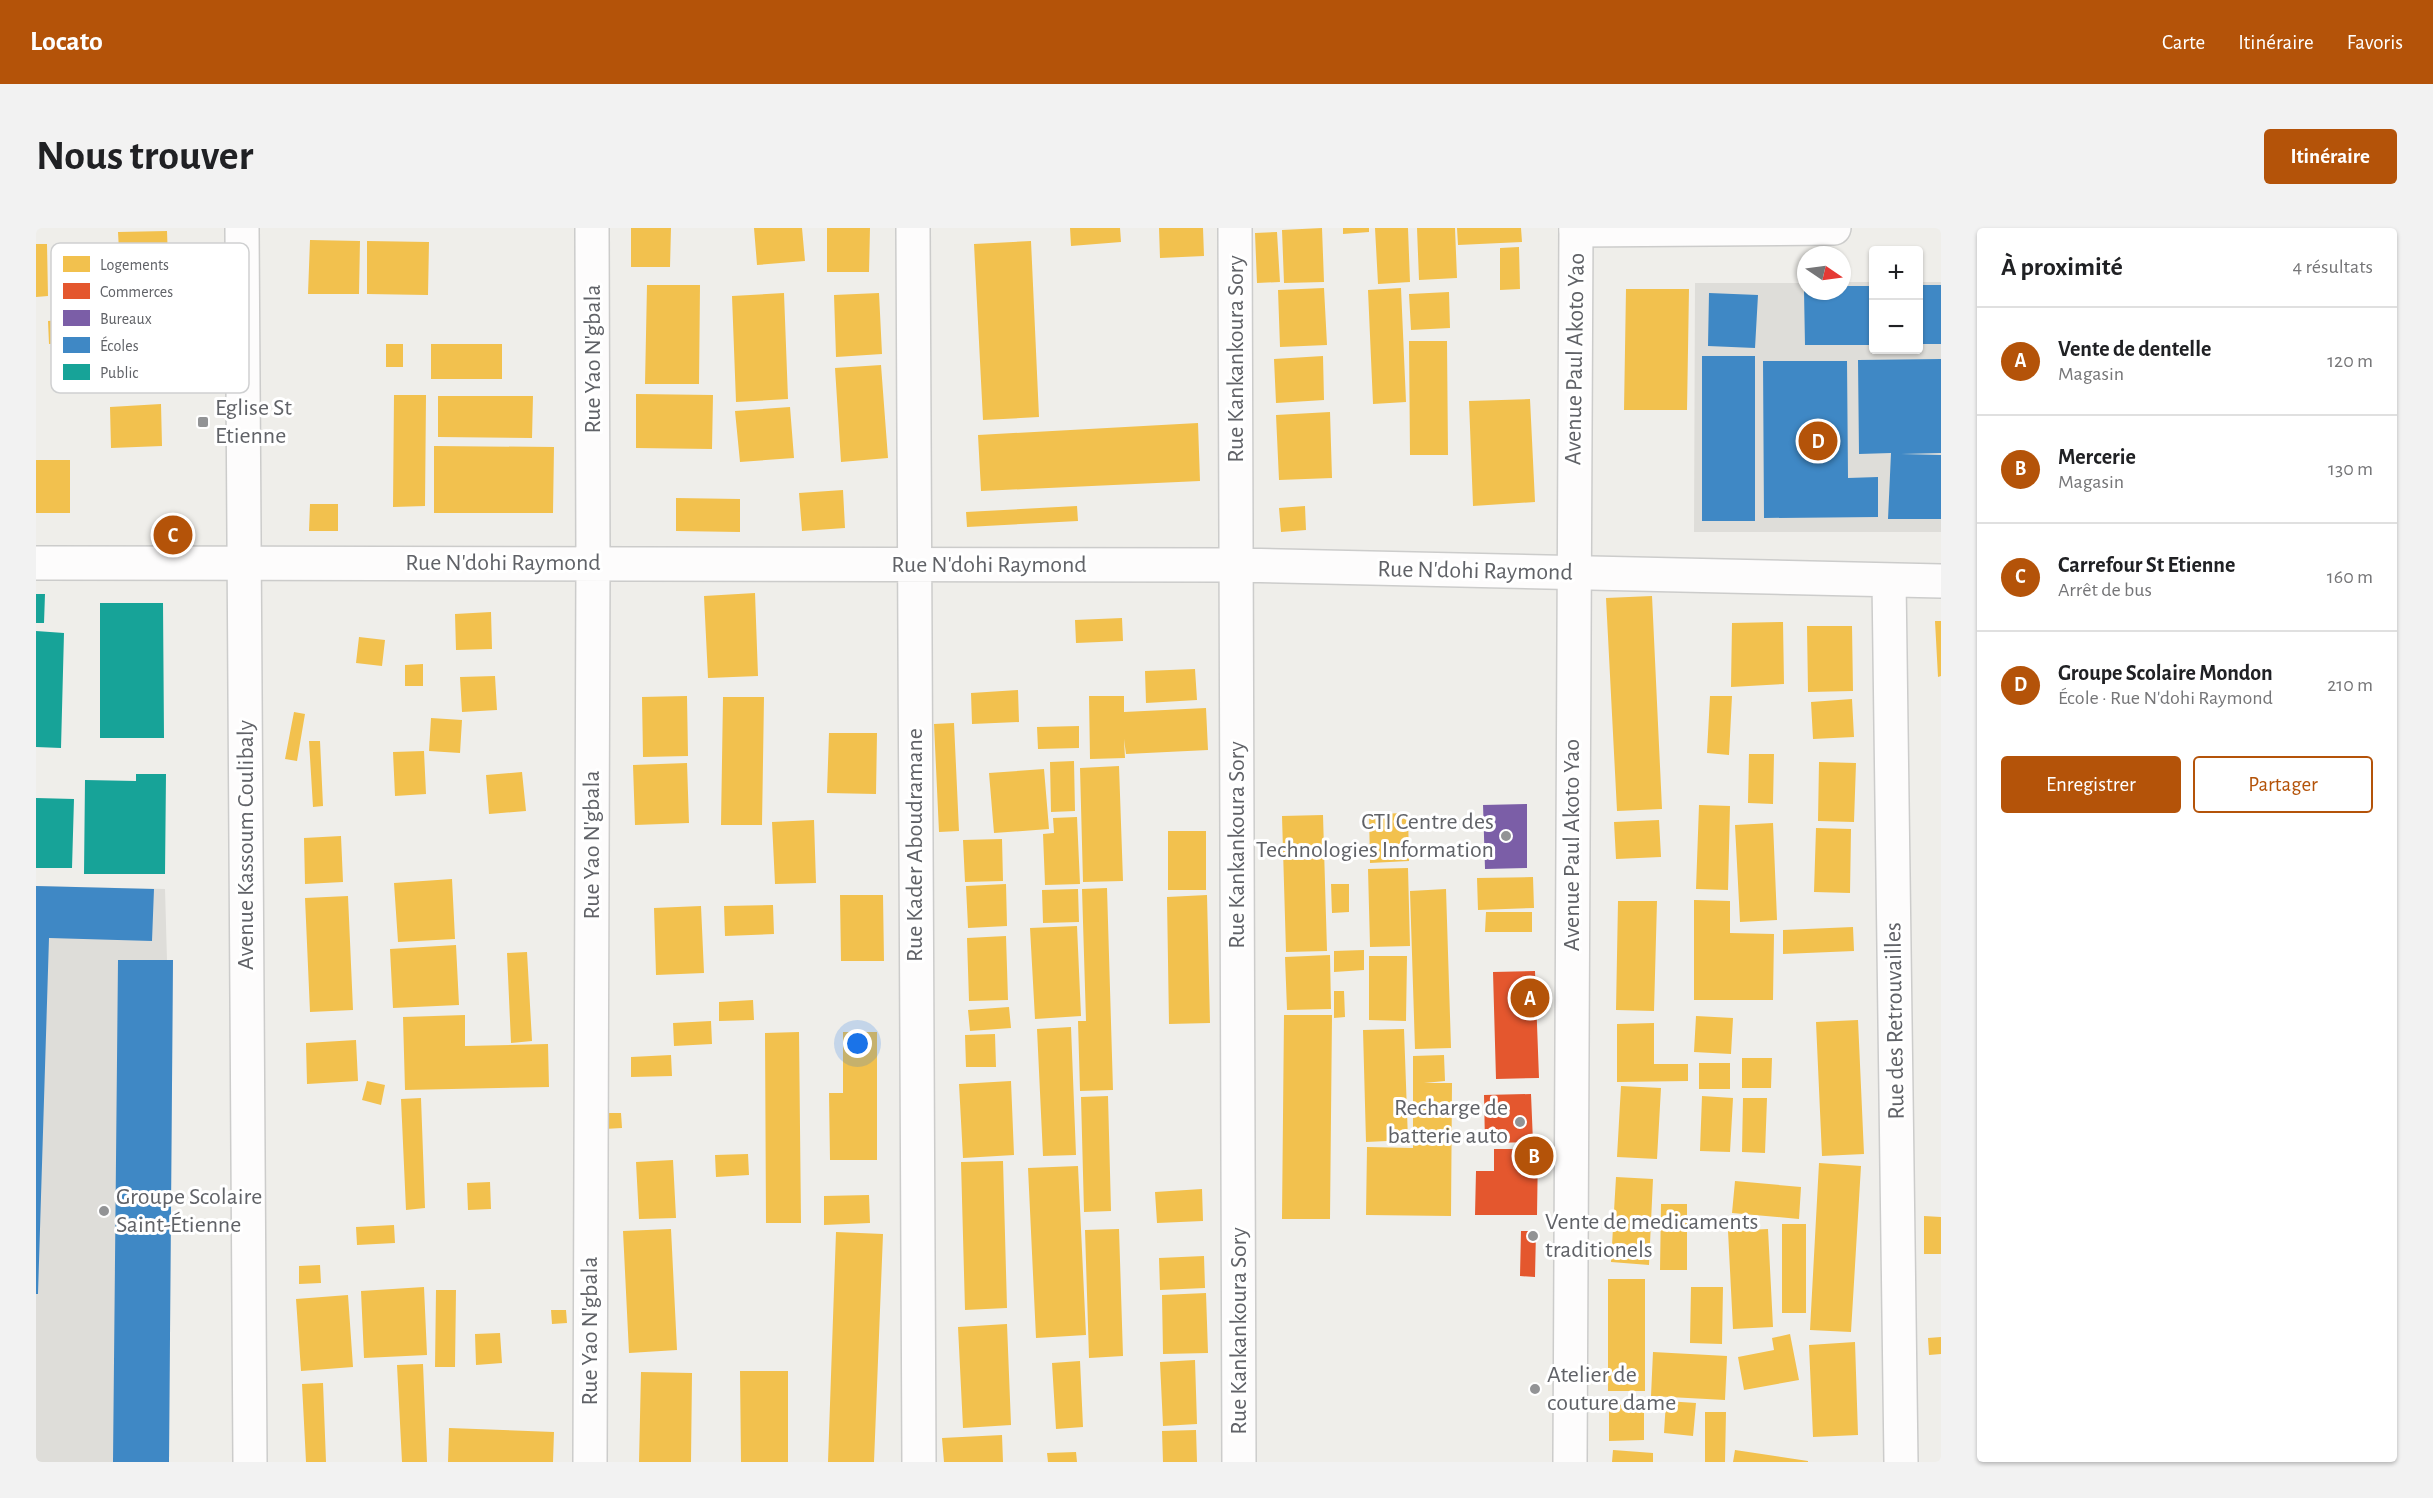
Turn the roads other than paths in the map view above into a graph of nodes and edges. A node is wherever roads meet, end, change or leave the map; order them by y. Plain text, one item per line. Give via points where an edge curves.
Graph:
1 (242, 228) edge
2 (592, 228) edge
3 (913, 228) edge
4 (1236, 228) edge
5 (1834, 228) edge
6 (1576, 229) edge
7 (242, 243) edge
8 (243, 393) edge
9 (244, 562) junction
10 (36, 563) edge
11 (593, 563) junction
12 (913, 564) junction
13 (1236, 565) junction
14 (1573, 573) junction
15 (1888, 580) junction
16 (1941, 581) edge
17 (250, 1462) edge
18 (590, 1462) edge
19 (919, 1462) edge
20 (1239, 1462) edge
21 (1570, 1462) edge
22 (1901, 1462) edge

1 - 7 street, Avenue Kassoum Coulibaly
2 - 11 street, Rue Yao N'gbala
3 - 12 street, Rue Kader Aboudramane
4 - 13 street, Rue Kankankoura Sory
5 - 6 street
6 - 14 street, Avenue Paul Akoto Yao
8 - 9 street, Avenue Kassoum Coulibaly
9 - 10 street, Rue N'dohi Raymond
9 - 11 street, Rue N'dohi Raymond
9 - 17 street, Avenue Kassoum Coulibaly
11 - 12 street, Rue N'dohi Raymond
11 - 18 street, Rue Yao N'gbala
12 - 13 street, Rue N'dohi Raymond
12 - 19 street, Rue Kader Aboudramane
13 - 14 street, Rue N'dohi Raymond
13 - 20 street, Rue Kankankoura Sory
14 - 15 street, Rue N'dohi Raymond
14 - 21 street, Avenue Paul Akoto Yao
15 - 16 street, Rue N'dohi Raymond
15 - 22 street, Rue des Retrouvailles

